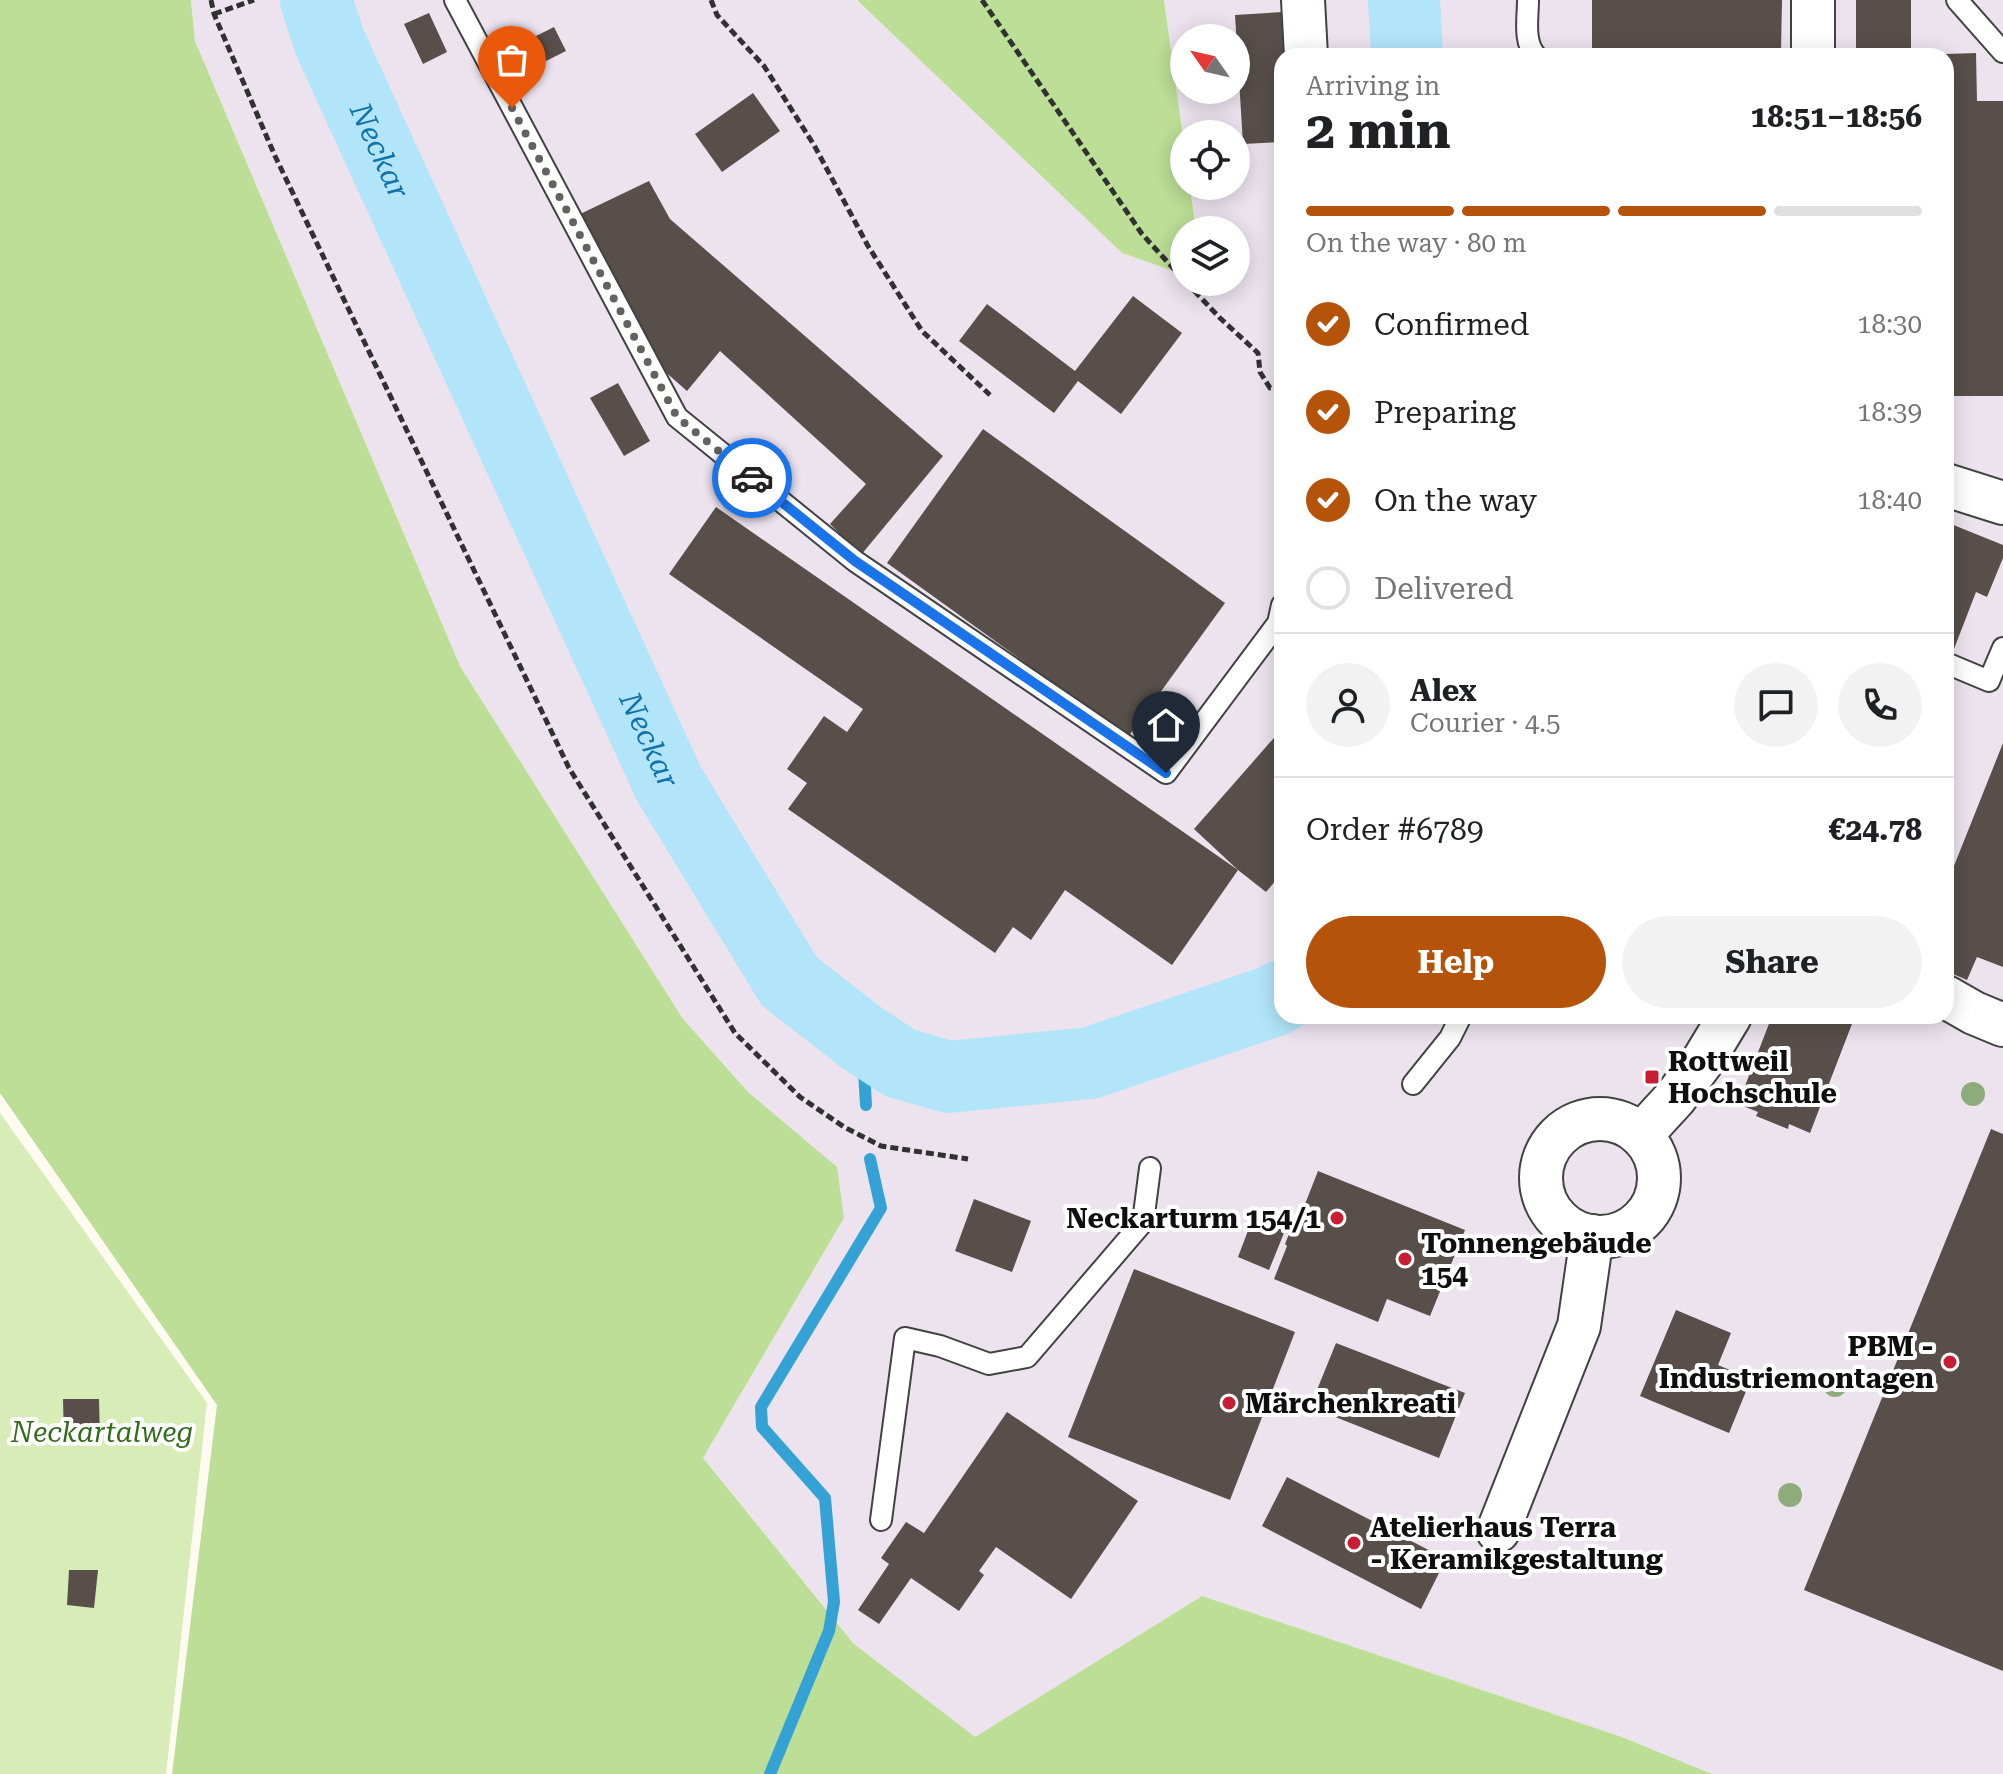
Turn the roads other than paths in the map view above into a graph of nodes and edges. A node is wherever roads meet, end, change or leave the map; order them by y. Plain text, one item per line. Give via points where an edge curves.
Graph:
1 (455, 0) edge
2 (1303, 0) edge
3 (1528, 0) edge
4 (1813, 0) edge
5 (1957, 0) edge
6 (1306, 48) edge
7 (1530, 48) edge
8 (1813, 48) edge
9 (2003, 52) edge
10 (1954, 488) edge
11 (2003, 503) edge
12 (1274, 628) edge
13 (2003, 648) edge
14 (1954, 666) edge
15 (1954, 1002) edge
16 (1457, 1024) edge
17 (1725, 1024) edge
18 (2003, 1025) edge
19 (1413, 1084) dead end
20 (1641, 1135) junction
21 (1150, 1168) dead end
22 (1592, 1236) junction
23 (881, 1520) dead end
24 (1498, 1531) dead end

1 - 12 lane via 677,417 855,561 1166,773
2 - 6 street
3 - 7 lane
4 - 8 street
5 - 9 lane
10 - 11 street
13 - 14 lane via 1989,681
15 - 18 street
16 - 19 lane
17 - 20 street via 1675,1098
20 - 22 street via 1658,1167 1653,1203 1628,1230
20 - 22 street via 1627,1125 1592,1118 1561,1133 1549,1147 1542,1165 1546,1203 1573,1231
21 - 23 lane via 1143,1222 1027,1357 989,1364 905,1338
22 - 24 street via 1579,1326

